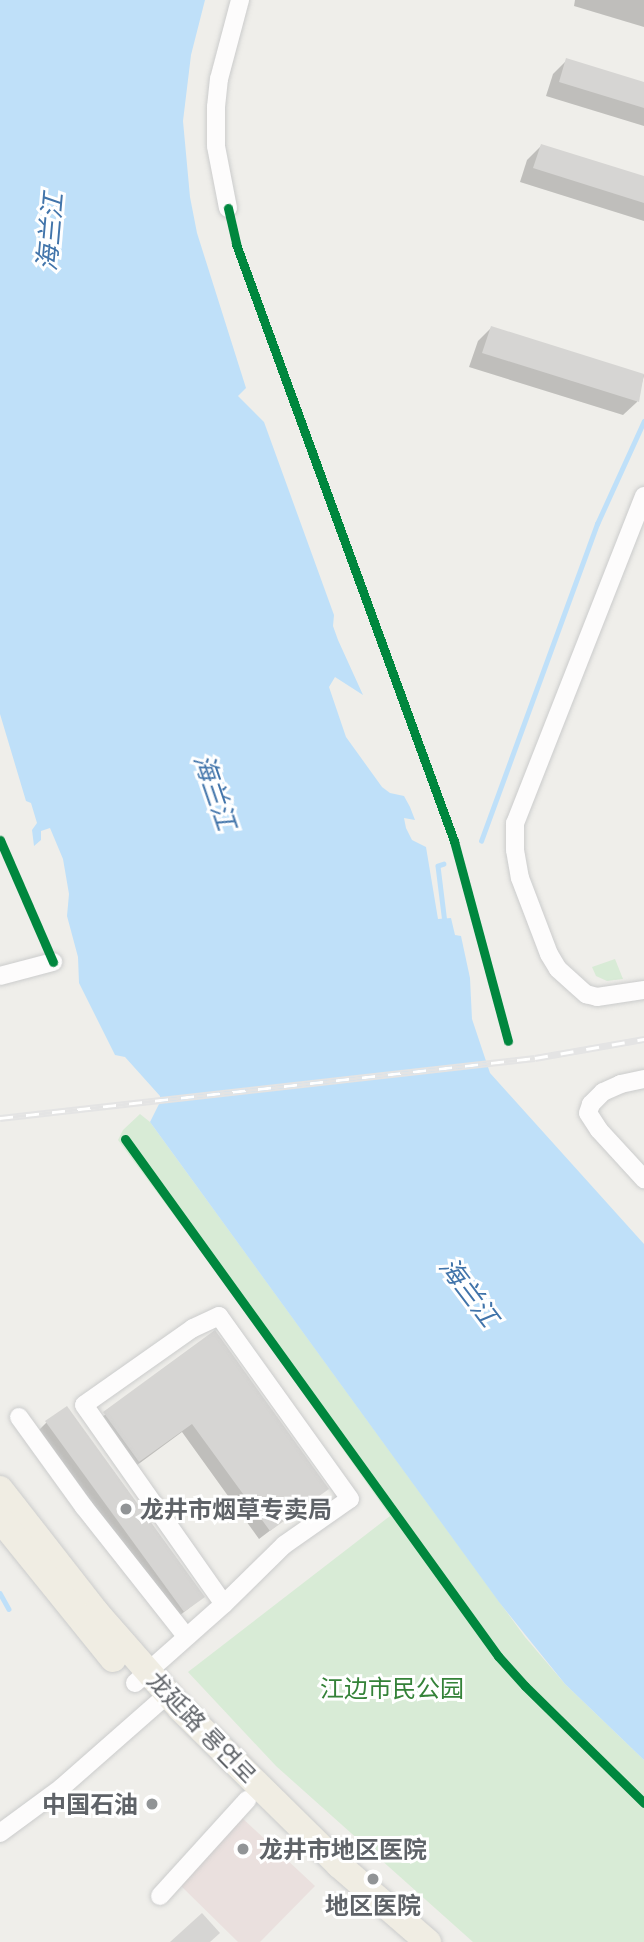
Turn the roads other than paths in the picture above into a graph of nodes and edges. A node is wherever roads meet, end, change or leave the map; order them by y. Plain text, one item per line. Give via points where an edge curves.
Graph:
1 (240, 0) edge
2 (228, 208) dead end
3 (644, 496) edge
4 (53, 962) dead end
5 (0, 976) edge
6 (644, 990) edge
7 (644, 1079) edge
8 (644, 1179) edge
9 (19, 1417) dead end
10 (0, 1489) edge
11 (0, 1518) edge
12 (224, 1604) junction
13 (186, 1636) junction
14 (141, 1677) junction
15 (161, 1700) junction
16 (247, 1800) junction
17 (0, 1833) edge
18 (160, 1896) dead end
19 (403, 1942) edge
20 (428, 1942) edge

1 - 2 street via 216,107 216,145
3 - 6 street via 515,823 514,850 520,878 558,969 586,994 597,997
4 - 5 street
7 - 8 street via 603,1092 588,1113
9 - 13 street
10 - 14 highway, 龙延路 룡연로
11 - 14 highway, 龙延路 룡연로 via 63,1601
12 - 12 street via 284,1545 350,1499 219,1316 193,1328 84,1405
12 - 13 street
13 - 14 street
14 - 15 highway, 龙延路 룡연로
15 - 16 highway, 龙延路 룡연로
15 - 17 street via 61,1788
15 - 20 highway, 龙延路 룡연로
16 - 18 street
16 - 19 highway, 龙延路 룡연로

